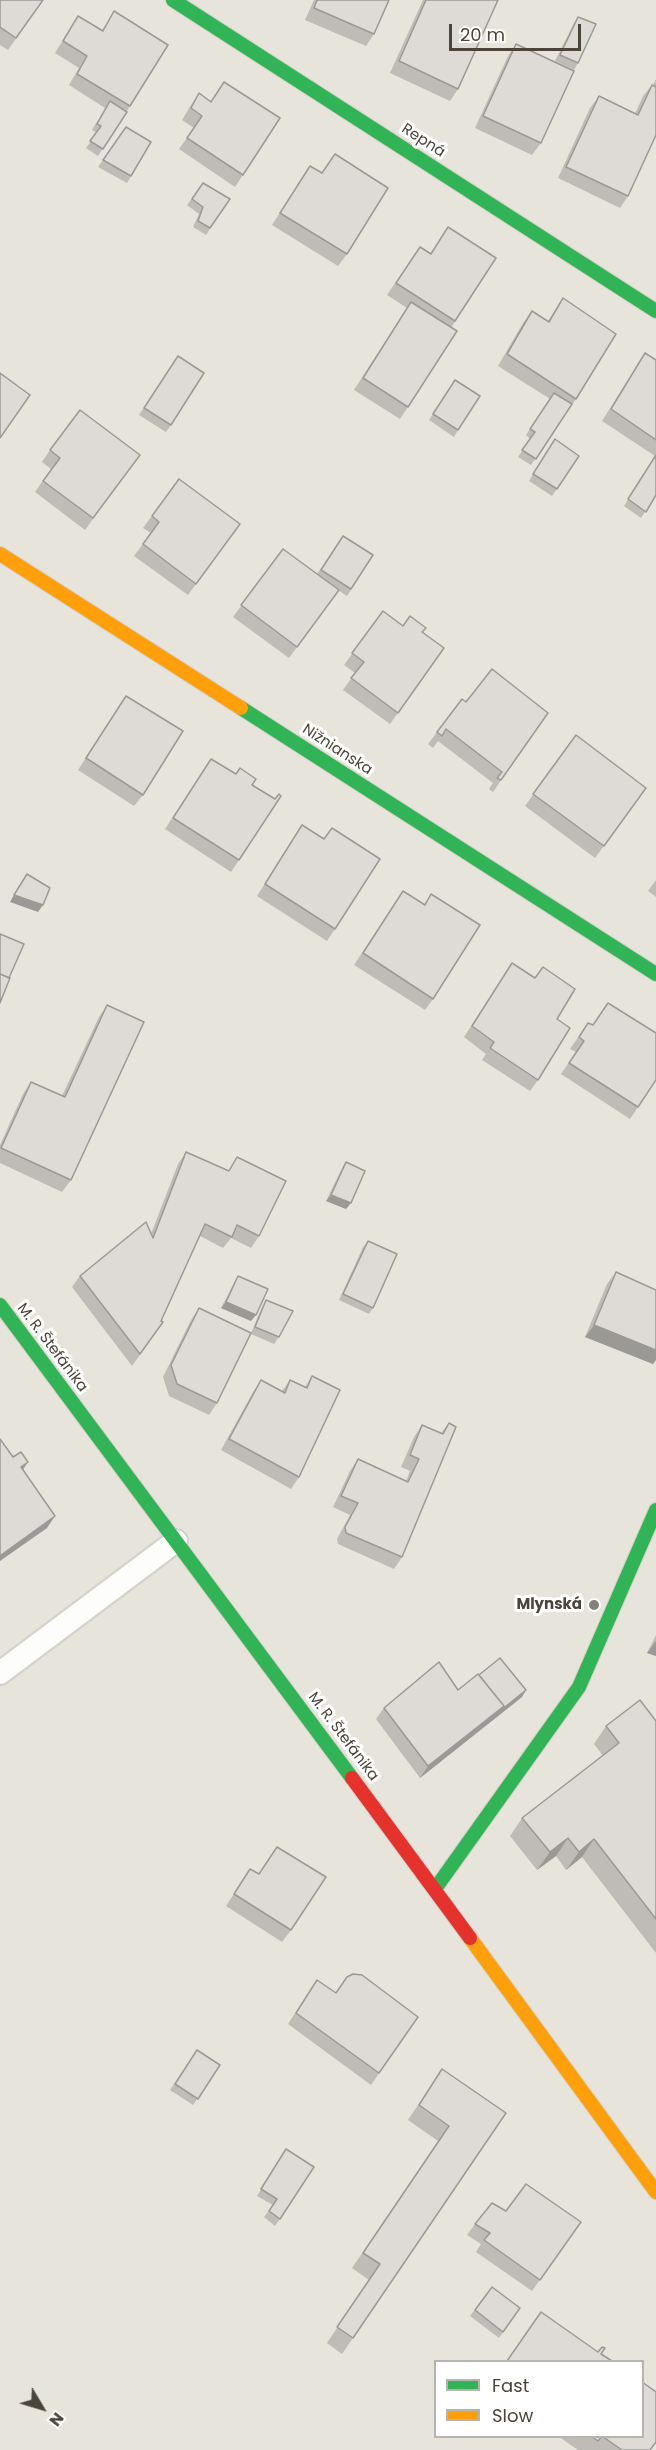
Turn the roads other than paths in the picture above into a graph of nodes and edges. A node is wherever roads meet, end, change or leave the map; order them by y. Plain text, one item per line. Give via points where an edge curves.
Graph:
1 (173, 0) edge
2 (656, 311) edge
3 (0, 554) edge
4 (656, 974) edge
5 (0, 1305) edge
6 (656, 1510) edge
7 (176, 1541) junction
8 (0, 1673) edge
9 (435, 1888) junction
10 (656, 2192) edge

1 - 2 street, Repná
3 - 4 street, Nižnianska
5 - 7 street, M. R. Štefánika
6 - 9 street via 579,1687
7 - 8 lane
7 - 9 street, M. R. Štefánika
9 - 10 street, M. R. Štefánika

